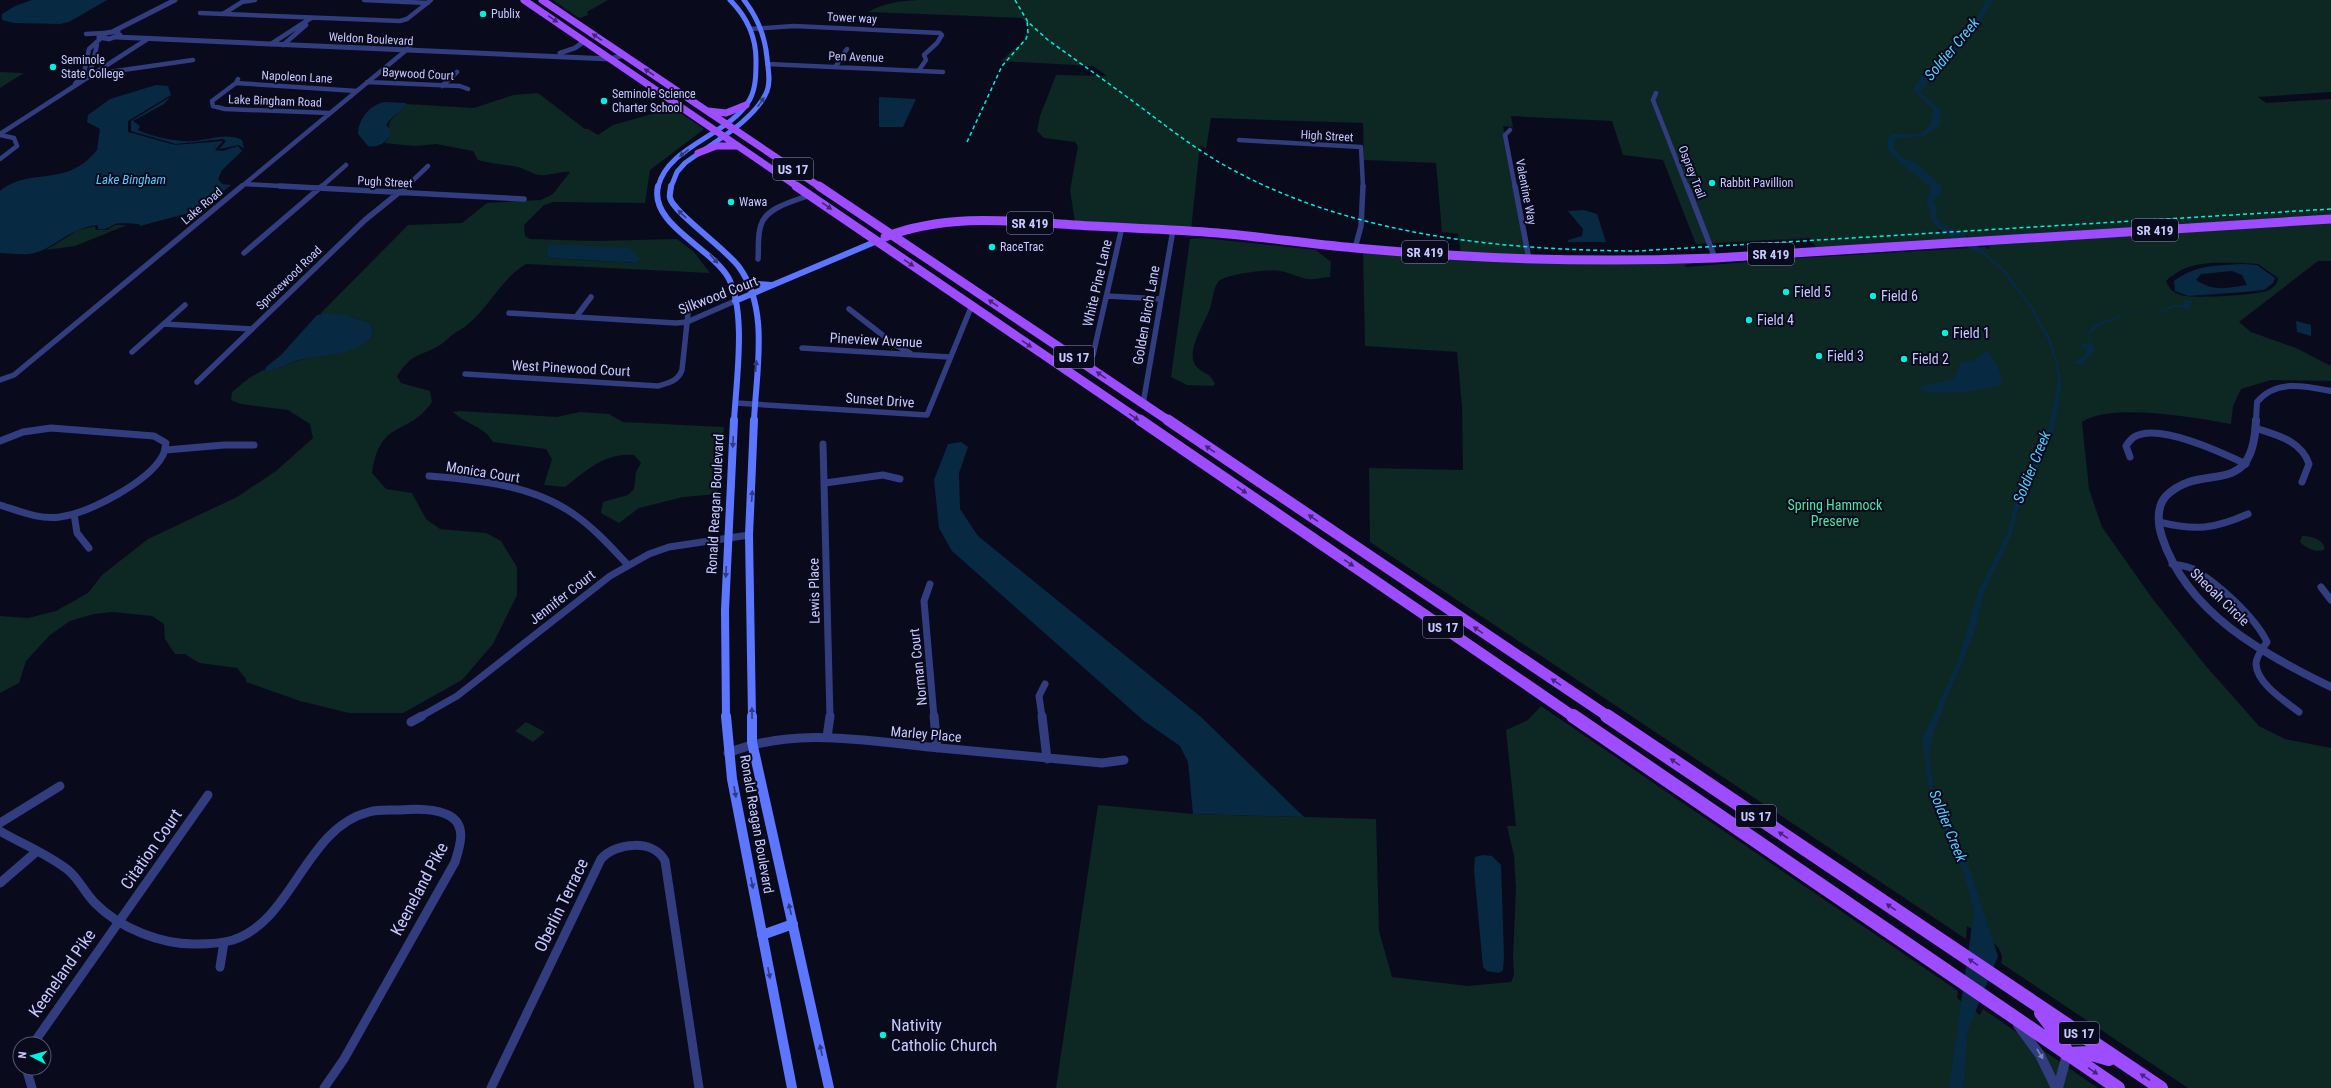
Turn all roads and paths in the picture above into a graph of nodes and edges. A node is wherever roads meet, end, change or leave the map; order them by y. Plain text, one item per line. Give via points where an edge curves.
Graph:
1 (175, 0) edge
2 (179, 0) edge
3 (256, 0) edge
4 (364, 0) edge
5 (524, 0) edge
6 (542, 0) edge
7 (730, 0) edge
8 (744, 0) edge
9 (429, 1) edge
10 (537, 8) junction
11 (200, 13) dead end
12 (223, 14) junction
13 (311, 18) junction
14 (316, 18) junction
15 (574, 21) junction
16 (303, 26) junction
17 (762, 28) junction
18 (751, 30) junction
19 (114, 31) junction
20 (121, 33) junction
21 (101, 36) junction
22 (116, 37) junction
23 (150, 38) junction
24 (106, 39) junction
25 (582, 39) junction
26 (277, 40) junction
27 (285, 43) junction
28 (271, 44) junction
29 (408, 49) junction
30 (755, 49) junction
31 (847, 49) dead end
32 (518, 53) junction
33 (560, 53) junction
34 (621, 53) junction
35 (608, 57) junction
36 (193, 60) dead end
37 (768, 64) junction
38 (836, 66) junction
39 (86, 68) junction
40 (93, 70) junction
41 (919, 70) junction
42 (457, 72) dead end
43 (943, 72) dead end
44 (237, 81) joint
45 (367, 82) junction
46 (442, 86) junction
47 (468, 89) dead end
48 (357, 91) junction
49 (66, 92) junction
50 (1656, 93) dead end
51 (746, 106) junction
52 (707, 111) junction
53 (330, 113) junction
54 (724, 123) junction
55 (732, 128) junction
56 (715, 130) junction
57 (1510, 130) dead end
58 (722, 134) junction
59 (0, 135) edge
60 (1239, 140) dead end
61 (740, 146) junction
62 (698, 153) junction
63 (0, 159) edge
64 (346, 165) dead end
65 (428, 166) dead end
66 (768, 166) junction
67 (796, 171) junction
68 (245, 184) junction
69 (319, 188) junction
70 (400, 193) junction
71 (810, 195) junction
72 (524, 199) dead end
73 (2331, 220) edge
74 (1122, 227) junction
75 (1173, 230) junction
76 (682, 232) junction
77 (890, 235) junction
78 (877, 241) junction
79 (720, 246) junction
80 (1355, 248) junction
81 (244, 253) dead end
82 (1715, 258) junction
83 (758, 259) dead end
84 (1529, 259) junction
85 (747, 283) junction
86 (778, 284) junction
87 (754, 295) junction
88 (591, 296) dead end
89 (1107, 296) junction
90 (1162, 299) junction
91 (735, 301) junction
92 (689, 304) dead end
93 (185, 305) dead end
94 (972, 305) junction
95 (849, 309) dead end
96 (509, 314) dead end
97 (576, 317) junction
98 (687, 322) junction
99 (1021, 322) junction
100 (164, 324) junction
101 (252, 329) junction
102 (802, 348) dead end
103 (132, 352) dead end
104 (916, 355) junction
105 (949, 357) junction
106 (1084, 364) junction
107 (465, 374) dead end
108 (2, 379) edge
109 (197, 382) dead end
110 (2331, 391) edge
111 (736, 403) junction
112 (754, 403) junction
113 (1143, 404) junction
114 (2255, 428) junction
115 (1191, 436) junction
116 (0, 441) edge
117 (823, 444) dead end
118 (254, 445) dead end
119 (1176, 446) junction
120 (166, 450) junction
121 (2130, 457) dead end
122 (2246, 464) junction
123 (429, 476) dead end
124 (900, 479) dead end
125 (825, 482) junction
126 (2302, 482) dead end
127 (0, 505) edge
128 (74, 514) junction
129 (2248, 514) dead end
130 (2159, 522) junction
131 (749, 535) junction
132 (727, 538) junction
133 (90, 548) dead end
134 (2172, 564) junction
135 (628, 565) junction
136 (930, 584) dead end
137 (2321, 587) dead end
138 (2331, 600) edge
139 (2262, 651) junction
140 (1045, 684) dead end
141 (2331, 687) edge
142 (2299, 712) dead end
143 (411, 722) dead end
144 (827, 737) junction
145 (752, 742) junction
146 (938, 748) junction
147 (728, 753) junction
148 (1047, 759) junction
149 (1124, 760) dead end
150 (60, 786) dead end
151 (208, 795) dead end
152 (0, 823) edge
153 (0, 831) edge
154 (36, 852) junction
155 (0, 883) edge
156 (118, 921) junction
157 (793, 924) junction
158 (762, 934) junction
159 (224, 942) junction
160 (220, 967) dead end
161 (2029, 1000) junction
162 (2007, 1013) junction
163 (39, 1036) edge
164 (2067, 1054) junction
165 (2129, 1066) junction
166 (27, 1076) edge
167 (32, 1088) edge
168 (324, 1088) edge
169 (491, 1088) edge
170 (699, 1088) edge
171 (792, 1088) edge
172 (829, 1088) edge
173 (2057, 1088) edge
174 (2118, 1088) edge
175 (2161, 1088) edge

1 - 19 street
2 - 20 street
3 - 12 street via 242,2
4 - 9 street
5 - 10 main road, US 17
6 - 15 main road, US 17
7 - 18 main road, Ronald Reagan Boulevard
8 - 17 main road, Ronald Reagan Boulevard
9 - 14 street via 407,19 400,21
10 - 15 main road via 549,9 565,19
10 -> 25 main road, US 17
11 - 12 street
12 - 13 street
13 - 14 street
13 - 16 street
14 - 16 street
34 -> 15 main road, US 17
16 - 26 street
16 - 27 street
17 - 18 street, Tower way
17 - 37 main road, Ronald Reagan Boulevard
17 - 41 street, Tower way via 794,26 940,33 942,36 924,55 926,60
18 - 30 main road, Ronald Reagan Boulevard
19 - 20 street, Weldon Boulevard
19 - 21 street
20 - 22 street
20 - 26 street, Weldon Boulevard
21 - 24 street
21 - 39 street via 90,49
22 - 23 street, Weldon Boulevard
22 - 24 street
23 - 28 street, Weldon Boulevard
23 - 40 street via 105,67
24 - 40 street via 94,49
25 - 33 street via 582,43 575,48
25 - 35 main road, US 17
26 - 27 street, Weldon Boulevard
26 - 28 street
27 - 28 street, Weldon Boulevard
27 - 29 street, Weldon Boulevard
29 - 32 street, Weldon Boulevard
29 - 45 street, Lake Road
30 - 37 main road via 758,62
30 - 51 main road, Ronald Reagan Boulevard via 754,89
31 - 38 street
32 - 33 street, Weldon Boulevard
32 - 35 street, Weldon Boulevard
33 - 35 street, Weldon Boulevard
34 - 35 street, Weldon Boulevard
52 -> 34 main road, US 17
35 - 56 main road, US 17
36 - 40 street
37 - 38 street, Pen Avenue
55 -> 37 main road, Ronald Reagan Boulevard via 762,103 767,91
38 - 41 street, Pen Avenue
39 - 40 street
39 - 49 street via 81,78
40 - 49 street
41 - 43 street, Pen Avenue
42 - 46 street
44 - 48 street, Napoleon Lane
44 - 53 street, Lake Bingham Road via 212,101 213,106
45 - 46 street, Baywood Court
45 - 48 street, Lake Road
46 - 47 street, Baywood Court
48 - 53 street, Lake Road
49 - 59 street
50 - 82 street, Osprey Trail via 1653,100
51 - 52 main road via 726,113
51 - 54 main road, Ronald Reagan Boulevard
52 - 54 main road, US 17
53 - 68 street, Lake Road
54 - 55 main road, US 17
54 - 56 main road, Ronald Reagan Boulevard
55 - 58 main road, Ronald Reagan Boulevard
55 - 67 main road, US 17
56 - 58 main road, US 17
56 -> 76 main road, Ronald Reagan Boulevard via 675,160 658,181 654,195 657,209
57 - 84 street, Valentine Way via 1505,135
58 - 61 main road, US 17
58 - 62 main road, Ronald Reagan Boulevard
59 - 63 street via 14,138 17,146
60 - 80 street, High Street via 1361,147 1362,219 1360,238
61 - 62 main road via 716,146
61 - 66 main road, US 17
79 -> 62 main road, Ronald Reagan Boulevard via 679,212 670,198 677,172
64 - 69 street
65 - 70 street, Sprucewood Road
66 - 67 main road via 777,165 789,173
66 - 71 main road, US 17
67 - 77 main road, US 17
68 - 69 street, Pugh Street
68 - 108 street, Lake Road via 14,375
69 - 70 street, Pugh Street
69 - 81 street
70 - 72 street, Pugh Street
70 - 101 street, Sprucewood Road via 365,220
71 -> 78 main road, US 17
71 - 83 street via 764,217 761,223
73 - 82 main road, SR 419
74 - 75 main road, SR 419
74 - 77 main road, SR 419 via 940,221
74 - 89 street, White Pine Lane
75 - 80 main road, SR 419
75 - 90 street, Golden Birch Lane
76 - 79 main road via 706,246
76 -> 91 main road, Ronald Reagan Boulevard via 715,258 728,279
77 - 78 main road, SR 419
99 -> 77 main road, US 17
78 - 86 main road, Silkwood Court
78 -> 94 main road, US 17
79 - 85 main road, Ronald Reagan Boulevard via 739,267
80 - 84 main road, SR 419
82 - 84 main road, SR 419 via 1610,262
85 - 86 main road via 765,286
85 - 87 main road, Ronald Reagan Boulevard
86 - 87 main road, Silkwood Court
87 - 91 main road, Silkwood Court
112 -> 87 main road, Ronald Reagan Boulevard via 758,335
88 - 97 street
89 - 90 street
89 - 106 street, White Pine Lane via 1093,355
90 - 113 street, Golden Birch Lane
91 - 98 street, Silkwood Court
91 - 111 main road, Ronald Reagan Boulevard via 738,316
92 - 98 street
93 - 100 street
94 - 99 main road via 978,304 1006,322
94 - 105 street, Sunset Drive
94 -> 119 main road, US 17
95 - 104 street via 894,344
96 - 97 street, Silkwood Court
97 - 98 street, Silkwood Court
98 - 107 street, West Pinewood Court via 682,371 675,381 658,386
99 - 106 main road, US 17
100 - 101 street
100 - 103 street
101 - 109 street, Sprucewood Road
102 - 104 street, Pineview Avenue
104 - 105 street, Pineview Avenue
105 - 112 street, Sunset Drive via 927,415
113 -> 106 main road, US 17
110 - 114 street via 2295,386 2270,389 2257,402
111 - 112 street, Sunset Drive
111 -> 132 main road, Ronald Reagan Boulevard
131 -> 112 main road, Ronald Reagan Boulevard via 754,465
113 - 115 main road, US 17
114 - 122 street via 2251,456
114 - 126 street via 2291,442 2305,453 2309,464
115 - 119 main road
161 -> 115 main road, US 17
116 - 120 street via 23,432 51,428 154,436 166,444
117 - 125 street, Lewis Place
118 - 120 street
119 -> 162 main road, US 17
120 - 128 street via 152,468 121,492
121 - 122 street via 2126,446 2128,440 2156,434 2202,444
122 - 130 street, Sheoah Circle via 2227,474 2188,482 2174,489 2165,496 2160,506
123 - 135 street, Monica Court via 498,484 544,498 582,520
124 - 125 street via 884,476
125 - 144 street, Lewis Place via 830,726
127 - 128 street via 34,516 60,517
128 - 133 street via 73,526 77,537
129 - 130 street via 2207,530 2182,528
130 - 134 street, Sheoah Circle via 2163,544
131 - 132 street, Jennifer Court
145 -> 131 main road, Ronald Reagan Boulevard
132 - 135 street, Jennifer Court via 669,547
132 -> 147 main road, Ronald Reagan Boulevard via 723,641
134 - 139 street, Sheoah Circle via 2190,589 2218,617
134 - 139 street via 2200,572 2239,607 2266,638 2267,642
135 - 143 street, Jennifer Court via 610,576 456,696
136 - 146 street, Norman Court via 924,600
137 - 138 street
139 - 141 street, Sheoah Circle
139 - 142 street via 2256,664 2258,670 2272,690
140 - 148 street via 1039,696
144 - 145 street, Marley Place via 788,737
144 - 146 street, Marley Place
145 - 147 street, Marley Place
157 -> 145 main road, Ronald Reagan Boulevard
146 - 148 street, Marley Place
147 -> 158 main road, Ronald Reagan Boulevard
148 - 149 street, Marley Place via 1102,763
150 - 152 street
151 - 156 street, Citation Court
153 - 154 street, Keeneland Pike
154 - 155 street
154 - 156 street, Keeneland Pike via 69,871 96,905
156 - 159 street, Keeneland Pike via 147,934 172,941 196,944
156 - 163 street, Keeneland Pike
157 - 158 main road
172 -> 157 main road, Ronald Reagan Boulevard
158 -> 171 main road, Ronald Reagan Boulevard
159 - 160 street
159 - 168 street, Keeneland Pike via 237,938 269,918 326,838 338,826 352,818 371,810 389,807 431,811 454,818 461,830 462,842 455,862 344,1059
161 - 164 main road via 2051,1023
161 - 165 main road, US 17
162 - 164 main road, US 17
162 -> 173 street via 2032,1042
164 - 165 main road via 2080,1051 2094,1053
164 - 173 street
164 -> 174 main road, US 17
175 -> 165 main road, US 17
166 - 167 street
169 - 170 street, Oberlin Terrace via 601,859 607,852 624,845 652,848 661,853 665,861

